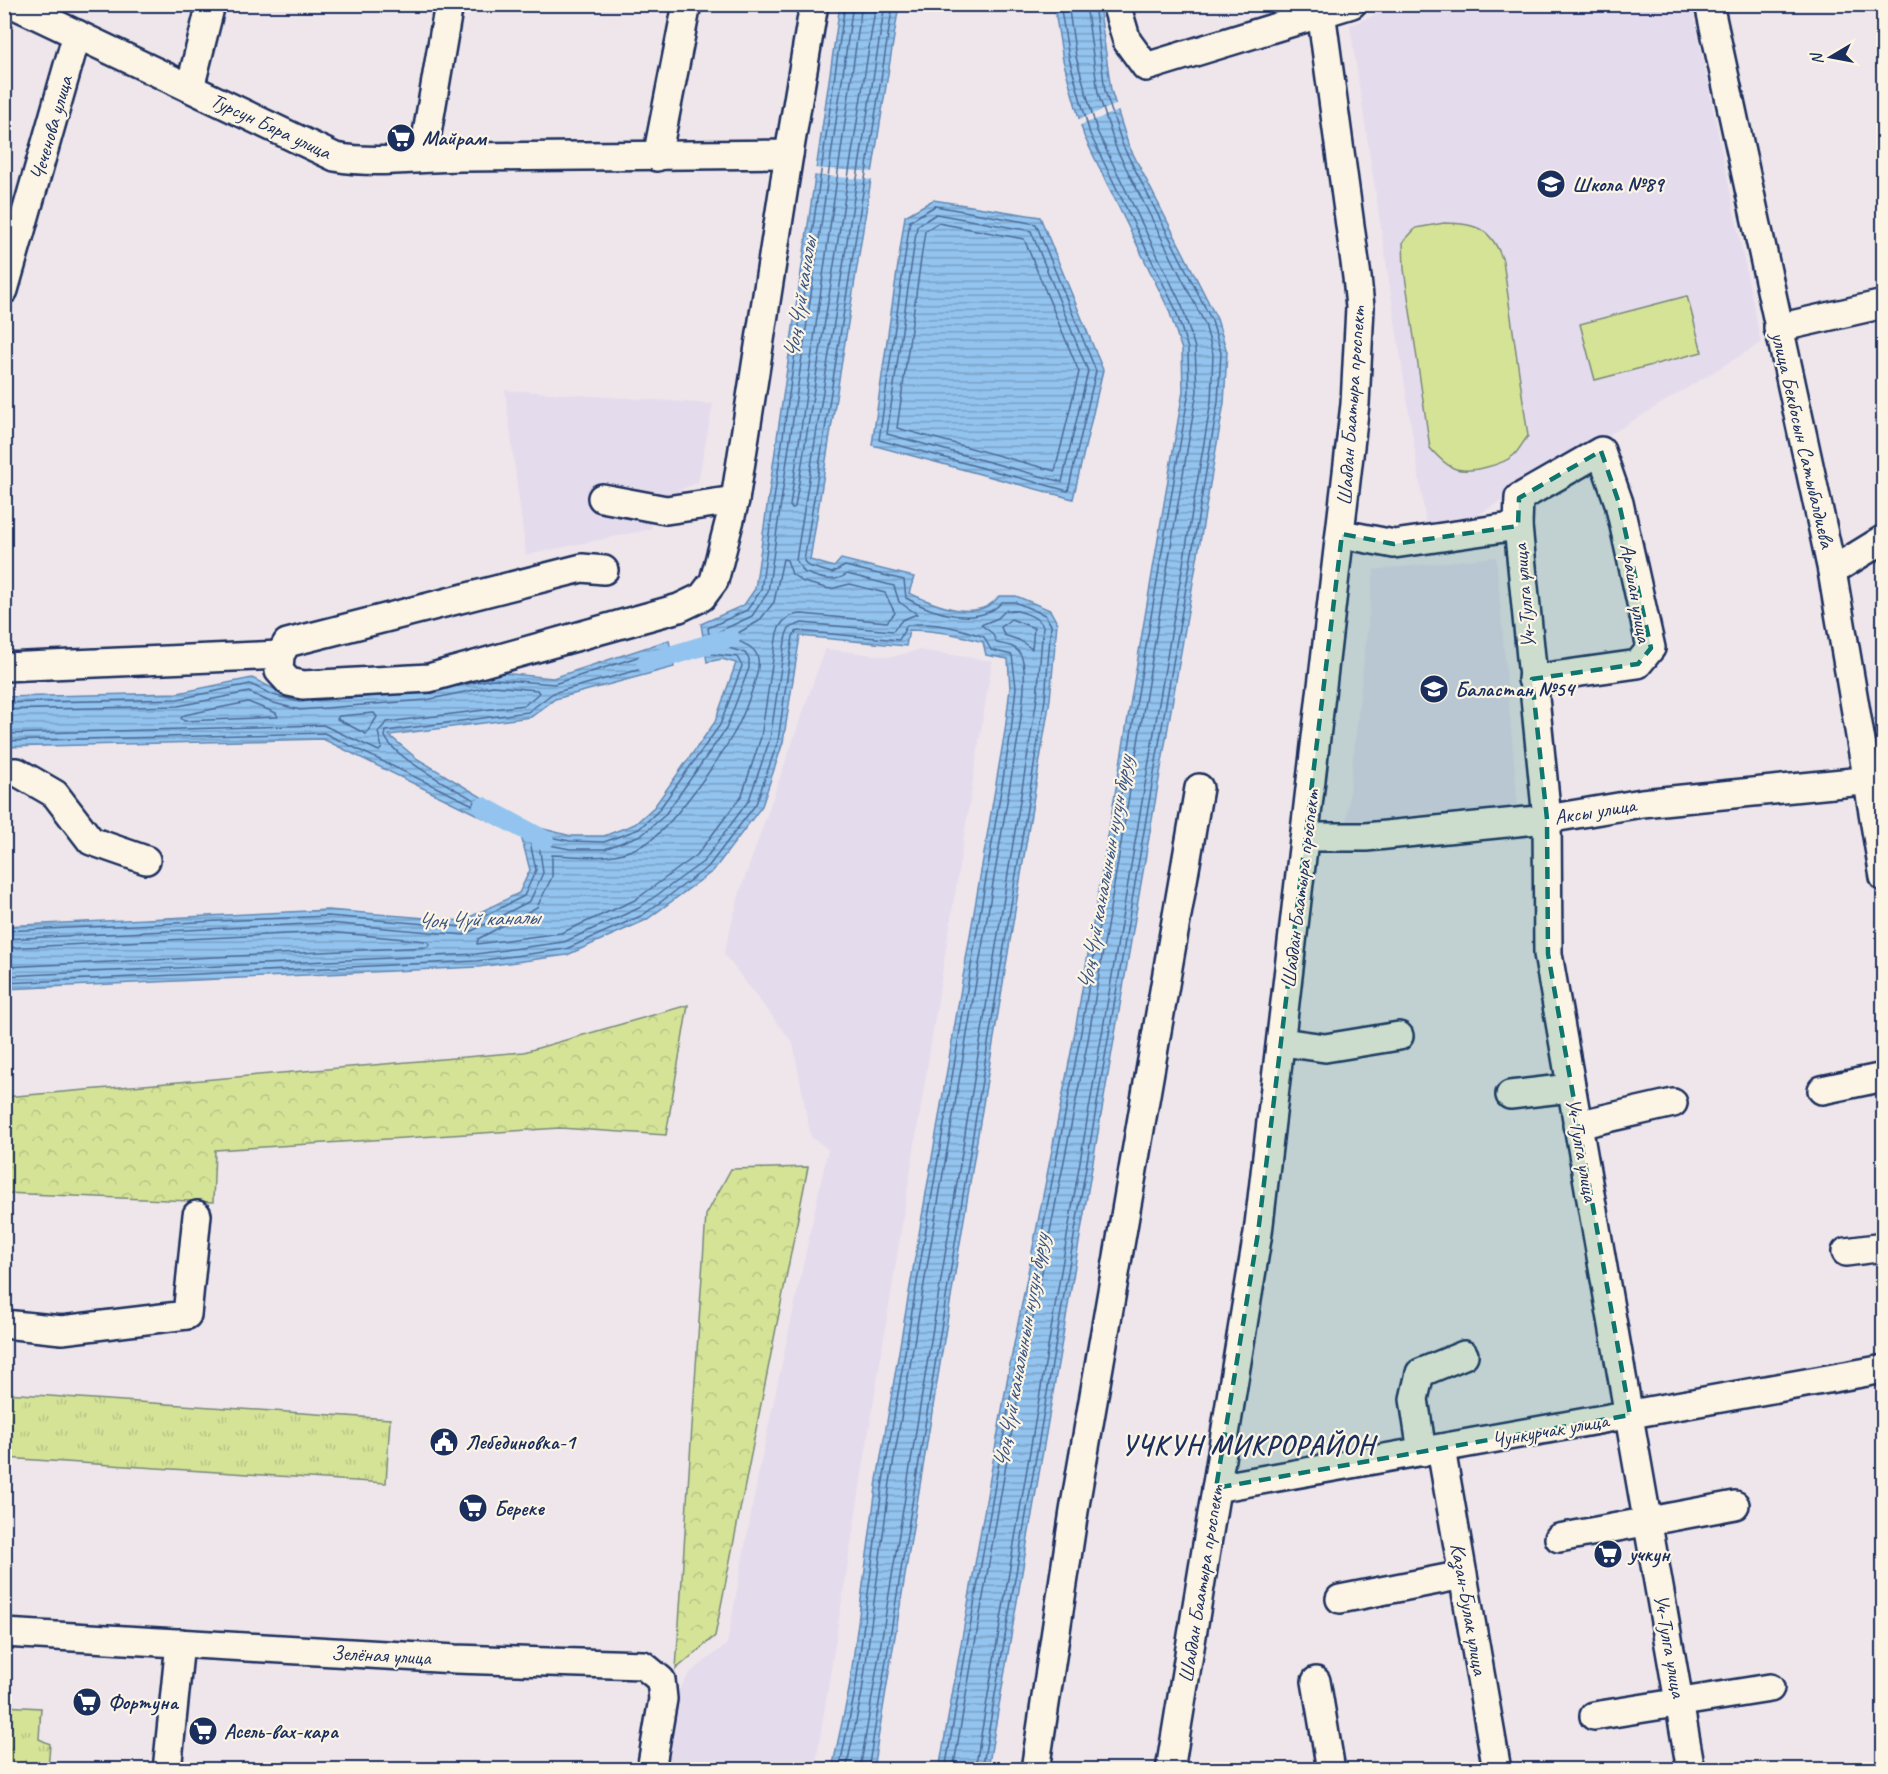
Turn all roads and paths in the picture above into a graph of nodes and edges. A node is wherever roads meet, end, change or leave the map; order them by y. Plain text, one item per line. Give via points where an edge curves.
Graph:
1 (13, 4) edge
2 (211, 4) edge
3 (449, 4) edge
4 (687, 4) edge
5 (814, 4) edge
6 (1116, 4) edge
7 (1352, 4) edge
8 (1709, 4) edge
9 (1320, 9) edge
10 (77, 34) junction
11 (190, 88) junction
12 (789, 154) junction
13 (423, 157) junction
14 (657, 157) junction
15 (4, 290) edge
16 (1884, 304) edge
17 (1778, 328) junction
18 (1601, 451) joint
19 (602, 498) dead end
20 (735, 500) junction
21 (1518, 526) junction
22 (1342, 534) junction
23 (1884, 539) edge
24 (604, 570) dead end
25 (1832, 571) junction
26 (280, 655) junction
27 (4, 667) edge
28 (1532, 679) junction
29 (4, 772) edge
30 (1875, 780) edge
31 (1199, 788) dead end
32 (1547, 819) junction
33 (1306, 837) junction
34 (146, 860) dead end
35 (1884, 878) edge
36 (1399, 1036) dead end
37 (1282, 1042) junction
38 (1884, 1077) edge
39 (1570, 1088) junction
40 (1822, 1090) dead end
41 (1510, 1095) dead end
42 (1672, 1102) dead end
43 (1577, 1125) junction
44 (197, 1215) dead end
45 (1884, 1246) edge
46 (1846, 1252) dead end
47 (4, 1324) edge
48 (1464, 1355) dead end
49 (1884, 1369) edge
50 (1630, 1415) junction
51 (1431, 1451) junction
52 (1216, 1488) junction
53 (1735, 1506) dead end
54 (1649, 1520) junction
55 (1559, 1538) dead end
56 (1463, 1575) junction
57 (1340, 1599) dead end
58 (4, 1633) edge
59 (180, 1643) junction
60 (1316, 1681) dead end
61 (1770, 1689) dead end
62 (1680, 1703) junction
63 (1594, 1716) dead end
64 (167, 1770) edge
65 (651, 1770) edge
66 (1035, 1770) edge
67 (1170, 1770) edge
68 (1331, 1770) edge
69 (1497, 1770) edge
70 (1692, 1770) edge

1 - 10 street, Турсун Бяра улица
2 - 11 street
3 - 13 street
4 - 14 street
5 - 12 street
6 - 9 street via 1127,41 1146,67
7 - 9 street
8 - 17 street, улица Бекбосын Сатыбалдиева
9 - 22 street, Шабдан Баатыра проспект via 1360,307
10 - 11 street, Турсун Бяра улица
10 - 15 street, Чеченова улица
11 - 13 street, Турсун Бяра улица via 335,157 363,162
12 - 14 street, Турсун Бяра улица
12 - 20 street
13 - 14 street, Турсун Бяра улица
16 - 17 street
17 - 25 street, улица Бекбосын Сатыбалдиева
18 - 21 street, Уч-Тулга улица via 1519,498
18 - 28 street, Арашан улица via 1619,503 1651,648 1638,664
19 - 20 street via 666,510
20 - 26 street via 714,581 702,597 679,608 429,678 303,685 289,682 279,670
21 - 22 street via 1394,544
21 - 28 street, Уч-Тулга улица
22 - 33 street, Шабдан Баатыра проспект
23 - 25 street
24 - 26 street via 582,568 298,640 287,643
25 - 30 street, улица Бекбосын Сатыбалдиева
26 - 27 street
28 - 32 street, Уч-Тулга улица
29 - 34 street via 17,772 55,794 91,841
30 - 32 street, Аксы улица via 1642,803
30 - 35 street, улица Бекбосын Сатыбалдиева
31 - 66 street via 1074,1511
32 - 33 street, Аксы улица via 1366,837
32 - 39 street, Уч-Тулга улица via 1548,954
33 - 37 street, Шабдан Баатыра проспект
36 - 37 street via 1325,1048
37 - 52 street, Шабдан Баатыра проспект via 1258,1233
38 - 40 street
39 - 41 street
39 - 43 street, Уч-Тулга улица
42 - 43 street
43 - 50 street, Уч-Тулга улица
44 - 47 street via 187,1315 62,1330
45 - 46 street
48 - 51 street, Казан-Булак улица via 1420,1373 1414,1399
49 - 50 street, Чункурчак улица
50 - 51 street, Чункурчак улица
50 - 54 street, Уч-Тулга улица
51 - 52 street, Чункурчак улица
51 - 56 street, Казан-Булак улица
52 - 67 street, Шабдан Баатыра проспект
53 - 54 street
54 - 55 street
54 - 62 street, Уч-Тулга улица
56 - 57 street
56 - 69 street, Казан-Булак улица
58 - 59 street, Зелёная улица
59 - 64 street
59 - 65 street, Зелёная улица via 643,1665 661,1680 663,1699
60 - 68 street
61 - 62 street
62 - 63 street
62 - 70 street, Уч-Тулга улица

